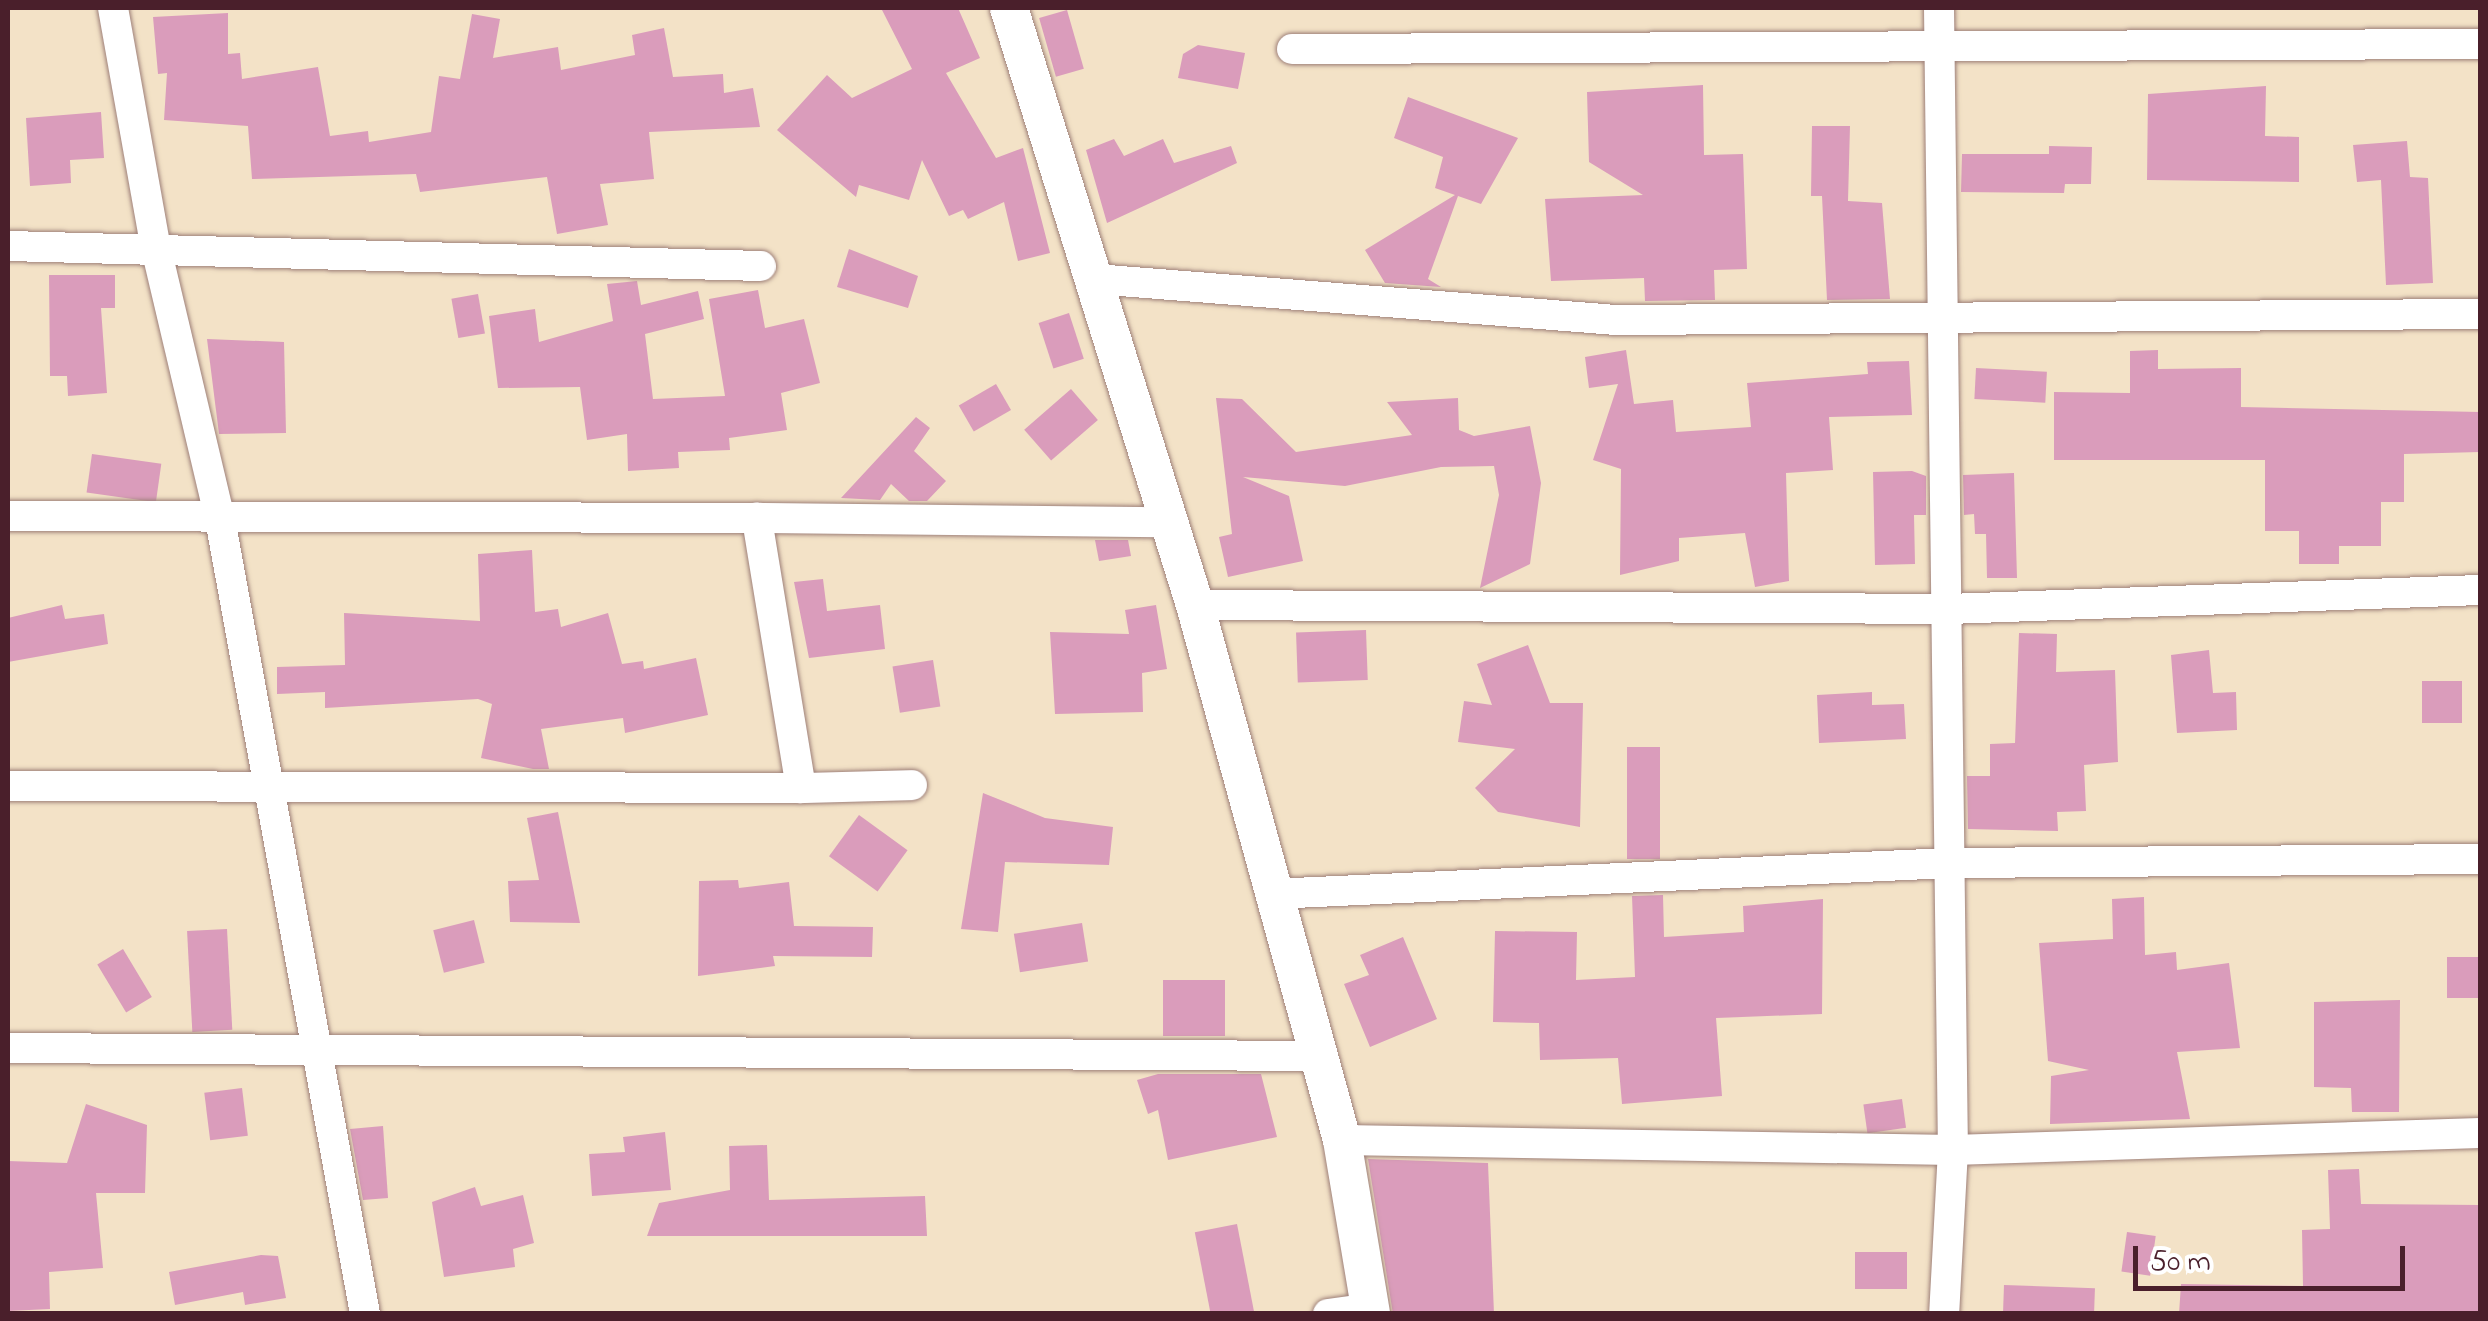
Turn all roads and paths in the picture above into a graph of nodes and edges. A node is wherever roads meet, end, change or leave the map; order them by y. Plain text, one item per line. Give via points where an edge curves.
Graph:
1 (113, 8) edge
2 (1009, 8) edge
3 (1939, 8) edge
4 (2480, 44) edge
5 (1292, 49) dead end
6 (1938, 51) junction
7 (155, 244) junction
8 (8, 246) edge
9 (762, 266) dead end
10 (1095, 280) junction
11 (2480, 314) edge
12 (1946, 322) junction
13 (8, 516) edge
14 (757, 518) junction
15 (220, 519) junction
16 (1170, 522) junction
17 (2480, 590) edge
18 (1195, 604) junction
19 (1949, 610) junction
20 (912, 785) dead end
21 (8, 786) edge
22 (802, 788) junction
23 (266, 793) junction
24 (2480, 859) edge
25 (1949, 864) junction
26 (1272, 894) junction
27 (8, 1048) edge
28 (311, 1050) junction
29 (1319, 1056) junction
30 (2480, 1132) edge
31 (1342, 1140) junction
32 (1953, 1150) junction
33 (1371, 1311) edge
34 (365, 1314) edge
35 (1328, 1314) edge
36 (1944, 1314) edge

1 - 7 street
2 - 10 street
3 - 6 street
4 - 6 street
5 - 6 street
6 - 12 street
7 - 8 street
7 - 9 street
7 - 15 street
10 - 12 street via 1616,320
10 - 16 street
11 - 12 street
12 - 19 street
13 - 15 street
14 - 15 street
14 - 16 street
14 - 22 street
15 - 23 street
16 - 18 street
17 - 19 street
18 - 19 street
18 - 26 street
19 - 25 street
20 - 22 street
21 - 23 street
22 - 23 street
23 - 28 street
24 - 25 street
25 - 26 street
25 - 32 street
26 - 29 street
27 - 28 street
28 - 29 street
28 - 34 street
29 - 31 street
30 - 32 street
31 - 32 street
31 - 33 street
32 - 36 street
33 - 35 street

